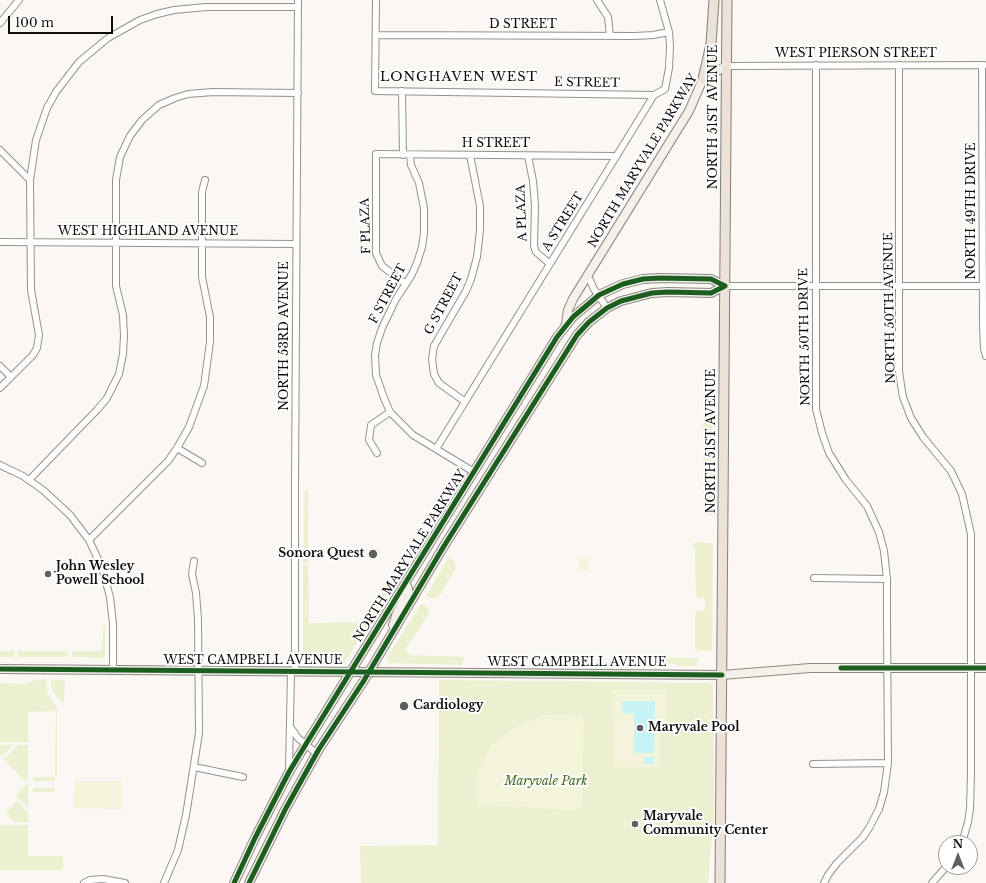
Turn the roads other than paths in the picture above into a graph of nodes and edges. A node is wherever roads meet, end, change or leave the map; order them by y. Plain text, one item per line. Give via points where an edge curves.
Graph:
1 (19, 0) edge
2 (376, 0) edge
3 (597, 0) edge
4 (660, 0) edge
5 (714, 0) edge
6 (727, 0) edge
7 (298, 3) edge
8 (0, 23) edge
9 (669, 32) junction
10 (376, 35) junction
11 (610, 36) junction
12 (816, 65) junction
13 (899, 65) junction
14 (984, 65) edge
15 (726, 66) junction
16 (704, 79) junction
17 (402, 92) junction
18 (298, 93) junction
19 (654, 95) junction
20 (0, 150) edge
21 (376, 154) joint
22 (984, 154) edge
23 (403, 155) junction
24 (410, 155) junction
25 (470, 155) junction
26 (528, 156) junction
27 (616, 156) junction
28 (30, 180) junction
29 (205, 180) dead end
30 (985, 240) edge
31 (0, 242) edge
32 (31, 242) junction
33 (116, 243) junction
34 (202, 243) junction
35 (296, 244) junction
36 (550, 264) junction
37 (588, 276) junction
38 (406, 284) junction
39 (725, 286) junction
40 (816, 286) junction
41 (900, 286) junction
42 (982, 286) junction
43 (599, 295) junction
44 (607, 308) junction
45 (984, 325) edge
46 (566, 326) junction
47 (986, 356) edge
48 (0, 366) edge
49 (11, 377) junction
50 (0, 388) edge
51 (464, 401) junction
52 (390, 412) junction
53 (178, 448) junction
54 (436, 449) junction
55 (377, 453) dead end
56 (202, 463) dead end
57 (0, 466) edge
58 (474, 472) junction
59 (29, 480) junction
60 (89, 540) junction
61 (444, 546) junction
62 (427, 549) junction
63 (194, 561) dead end
64 (814, 578) dead end
65 (887, 579) junction
66 (406, 583) junction
67 (389, 637) junction
68 (887, 668) junction
69 (970, 668) junction
70 (986, 668) edge
71 (0, 669) edge
72 (113, 670) junction
73 (198, 671) junction
74 (293, 672) junction
75 (351, 672) junction
76 (369, 672) junction
77 (722, 675) junction
78 (291, 728) junction
79 (306, 744) junction
80 (316, 753) junction
81 (888, 763) junction
82 (813, 764) dead end
83 (194, 767) junction
84 (289, 772) junction
85 (243, 776) dead end
86 (964, 835) edge
87 (939, 875) edge
88 (84, 883) edge
89 (125, 883) edge
90 (164, 883) edge
91 (234, 883) edge
92 (249, 883) edge
93 (720, 883) edge
94 (824, 883) edge
95 (932, 883) edge

1 - 8 street
2 - 10 street
3 - 11 street via 608,17
4 - 9 street, A STREET
5 - 16 main road
6 - 15 main road, NORTH 51ST AVENUE
7 - 18 street, NORTH 53RD AVENUE
7 - 28 street via 174,10 140,20 108,38 79,62 47,108 36,140
9 - 11 street, D STREET
9 - 19 street, A STREET via 668,80 665,89
10 - 11 street, D STREET
10 - 17 street, E STREET via 375,91
12 - 13 street, WEST PIERSON STREET
12 - 15 street, WEST PIERSON STREET
12 - 40 street, NORTH 50TH DRIVE
13 - 14 street, WEST PIERSON STREET
13 - 41 street, NORTH 50TH AVENUE
14 - 22 street, NORTH 49TH DRIVE
15 - 16 street, NORTH MARYVALE PARKWAY
15 - 39 main road, NORTH 51ST AVENUE
16 - 37 street, NORTH MARYVALE PARKWAY via 690,111
17 - 19 street, E STREET
17 - 23 street
18 - 33 street via 199,92 159,105 142,120 130,136 120,157 116,180
18 - 35 street, NORTH 53RD AVENUE
19 - 27 street, A STREET
20 - 28 street
21 - 23 street, H STREET
21 - 38 street, F PLAZA via 376,253 382,266
22 - 30 street, NORTH 49TH DRIVE
23 - 24 street, H STREET
24 - 25 street, H STREET
24 - 38 street, F STREET via 422,194 424,222 422,247
25 - 26 street, H STREET
25 - 51 street, G STREET via 480,206 477,257 466,291 434,346 432,358 434,374 439,383
26 - 27 street, H STREET
26 - 36 street, A PLAZA via 535,205 534,246 536,252
27 - 36 street, A STREET
28 - 32 street
29 - 34 street via 202,192
30 - 42 street, NORTH 49TH DRIVE
31 - 32 street, WEST HIGHLAND AVENUE
32 - 33 street, WEST HIGHLAND AVENUE
32 - 49 street via 31,290 39,341 33,355
33 - 34 street, WEST HIGHLAND AVENUE
33 - 59 street via 116,286 124,336 120,374 97,410
34 - 35 street, WEST HIGHLAND AVENUE
34 - 53 street via 202,277 210,317 209,357 200,398
35 - 74 street, NORTH 53RD AVENUE
36 - 51 street, A STREET
37 - 43 street
37 - 46 street, NORTH MARYVALE PARKWAY via 568,310
38 - 52 street, F STREET via 396,298 382,328 375,355 378,380
39 - 40 street
39 - 43 street, NORTH MARYVALE PARKWAY via 711,279 643,279 626,283
39 - 44 street, NORTH MARYVALE PARKWAY via 711,293 652,293
39 - 77 main road, NORTH 51ST AVENUE
40 - 41 street
40 - 65 street, NORTH 50TH DRIVE via 816,409 829,453 867,506 879,532
41 - 42 street
41 - 69 street, NORTH 50TH AVENUE via 899,371 903,396 912,418 924,437 951,471 962,494 971,534
42 - 45 street, NORTH 49TH DRIVE
43 - 44 street
43 - 46 street, NORTH MARYVALE PARKWAY via 580,310
44 - 61 street, NORTH MARYVALE PARKWAY via 580,330 569,345
45 - 47 street, NORTH 49TH DRIVE
46 - 58 street, NORTH MARYVALE PARKWAY
48 - 49 street
49 - 50 street
51 - 54 street, A STREET
52 - 54 street, F STREET via 413,435
52 - 55 street via 371,425 369,440
53 - 56 street
53 - 60 street via 150,480
54 - 58 street, F STREET
57 - 59 street
58 - 62 street, NORTH MARYVALE PARKWAY
59 - 60 street via 62,507
60 - 72 street via 102,568 110,597
61 - 62 street
61 - 67 street, NORTH MARYVALE PARKWAY
62 - 66 street, NORTH MARYVALE PARKWAY
63 - 73 street via 192,574 197,606
64 - 65 street
65 - 68 street, NORTH 50TH DRIVE
66 - 67 street via 408,593 397,613
66 - 75 street, NORTH MARYVALE PARKWAY
67 - 76 street, NORTH MARYVALE PARKWAY
68 - 69 street, WEST CAMPBELL AVENUE
68 - 77 street, WEST CAMPBELL AVENUE via 810,668
68 - 81 street, NORTH 50TH DRIVE
69 - 70 street, WEST CAMPBELL AVENUE
69 - 86 street, NORTH 50TH AVENUE via 970,809
71 - 72 street, WEST CAMPBELL AVENUE
72 - 73 street, WEST CAMPBELL AVENUE
73 - 74 street, WEST CAMPBELL AVENUE
73 - 83 street via 200,723
74 - 75 street, WEST CAMPBELL AVENUE
74 - 78 street, NORTH 53RD AVENUE
75 - 76 street, WEST CAMPBELL AVENUE
75 - 79 street, NORTH MARYVALE PARKWAY
76 - 77 street, WEST CAMPBELL AVENUE
76 - 80 street, NORTH MARYVALE PARKWAY
77 - 93 main road, NORTH 51ST AVENUE
78 - 79 street
78 - 84 street, NORTH 53RD AVENUE
79 - 80 street
79 - 84 street, NORTH MARYVALE PARKWAY
80 - 92 street, NORTH MARYVALE PARKWAY
81 - 82 street
81 - 94 street, NORTH 50TH DRIVE via 884,792 875,817 863,837 837,862
83 - 85 street
83 - 90 street via 178,850
84 - 91 street, NORTH MARYVALE PARKWAY
87 - 95 street
88 - 89 street via 103,879

